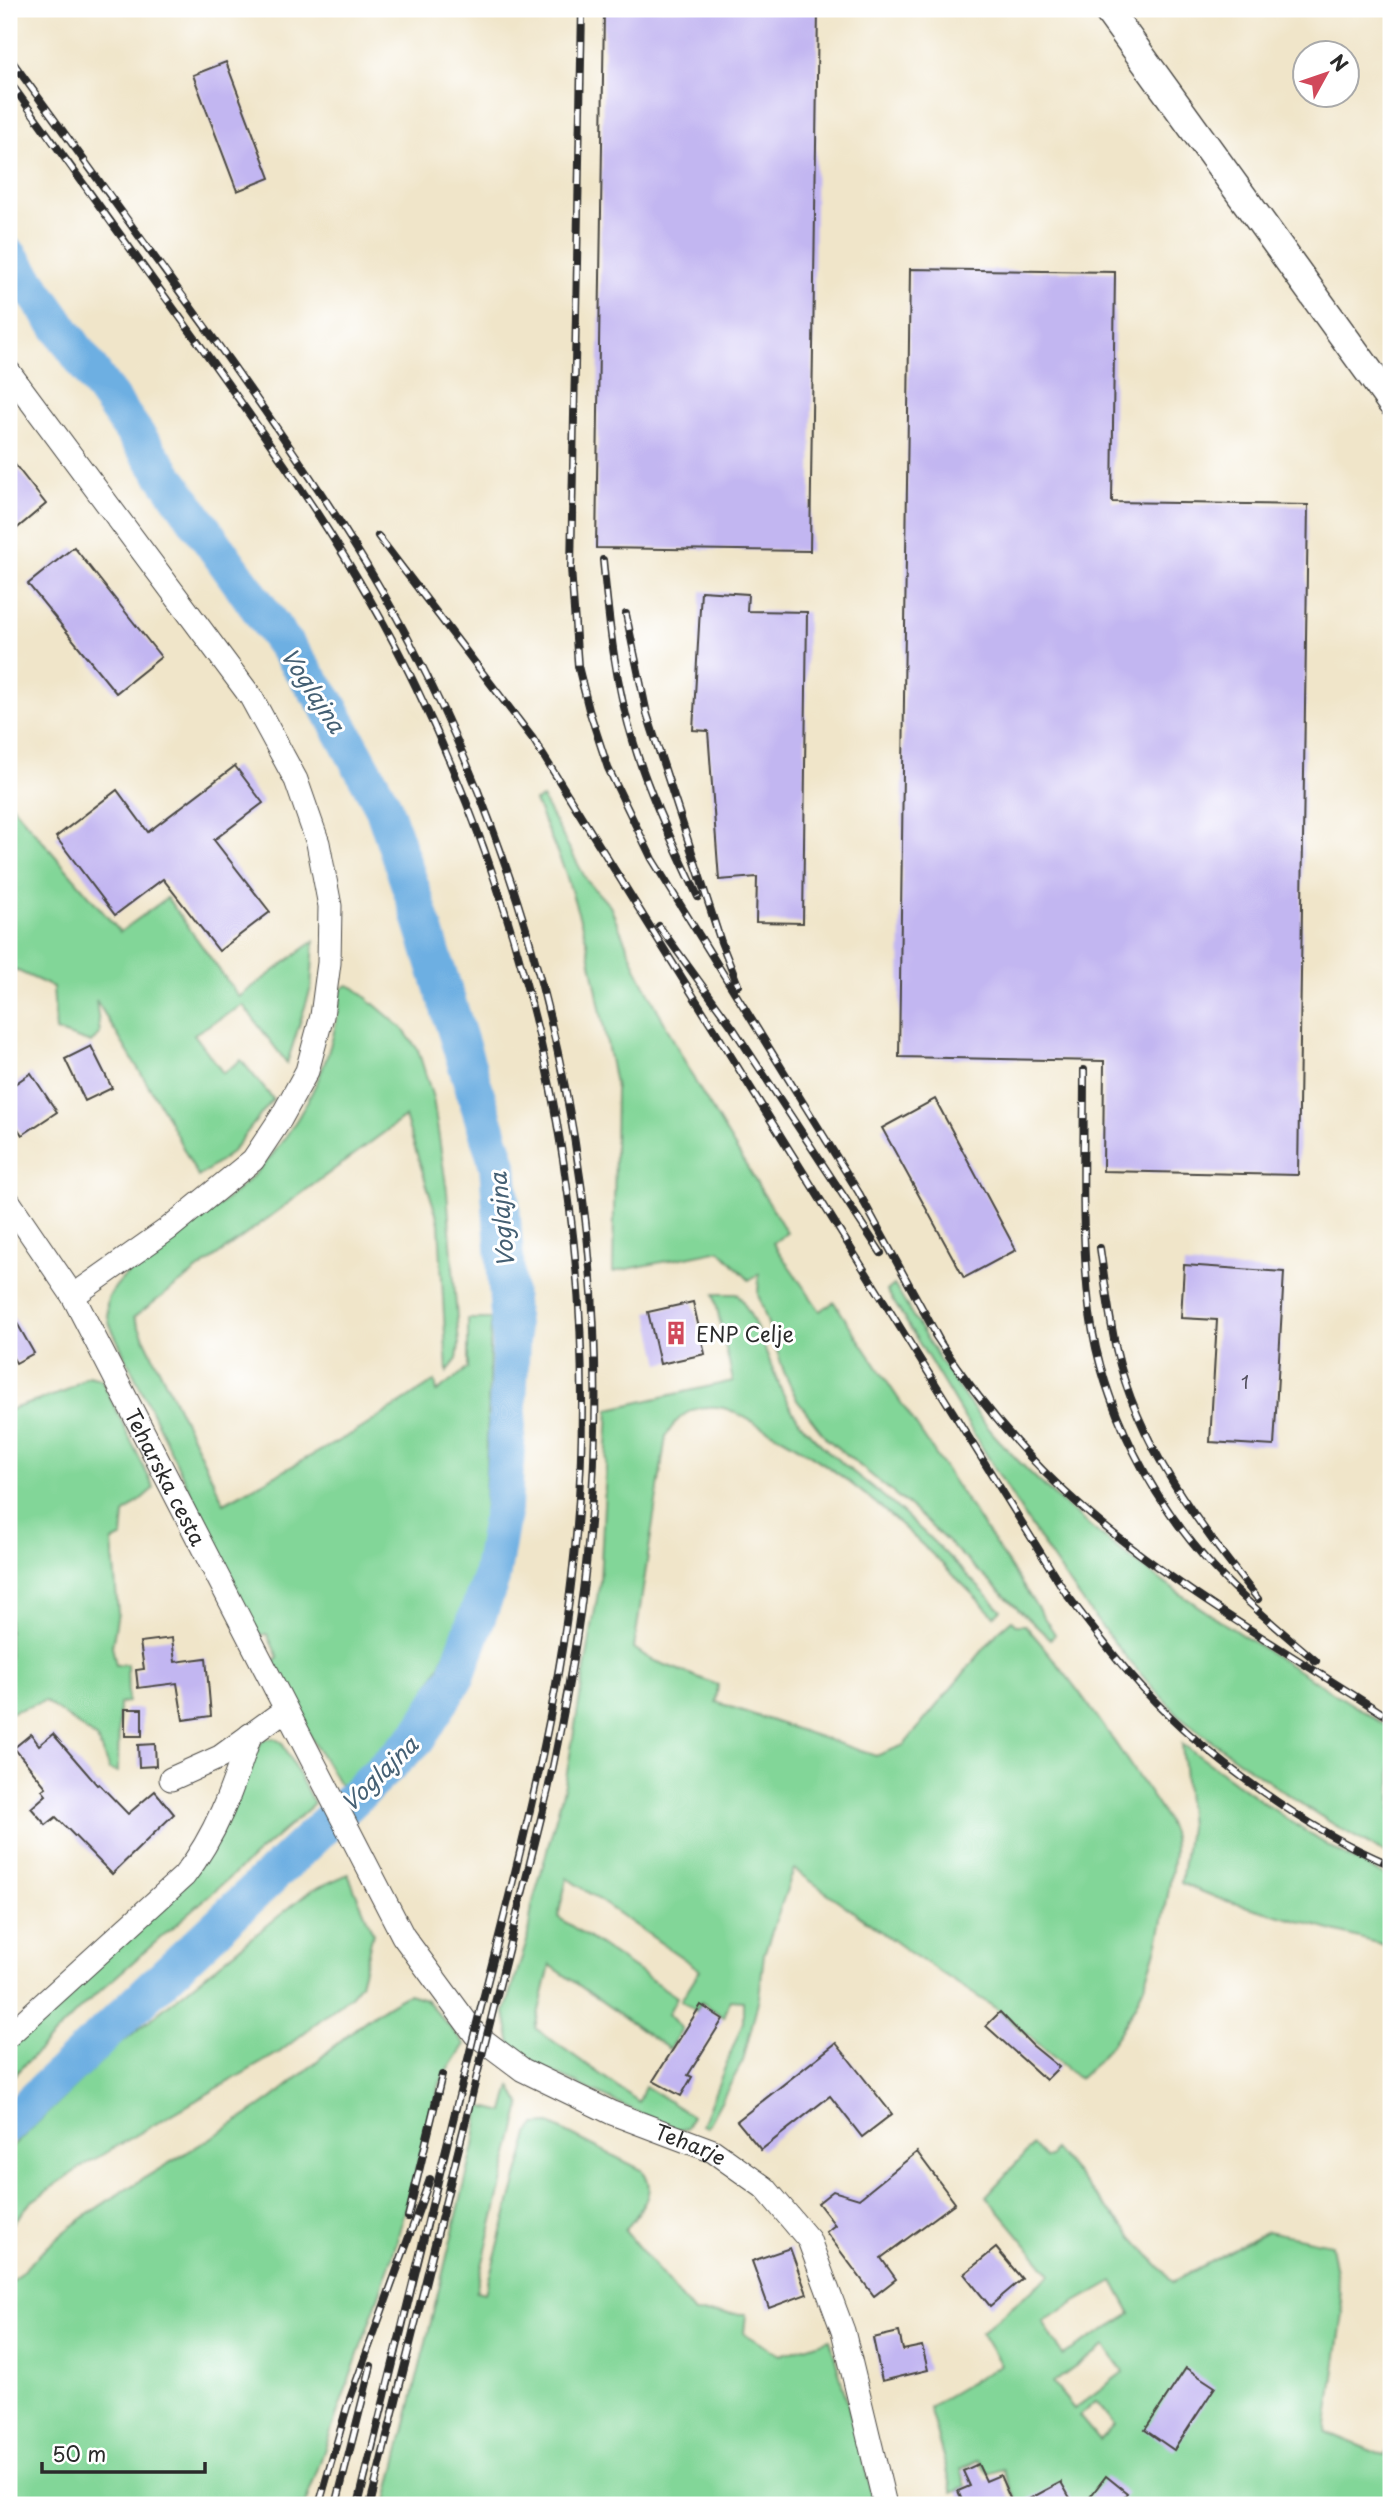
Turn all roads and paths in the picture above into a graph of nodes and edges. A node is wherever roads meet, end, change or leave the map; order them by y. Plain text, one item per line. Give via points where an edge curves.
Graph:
1 (1107, 9) edge
2 (9, 372) edge
3 (1391, 402) edge
4 (9, 1202) edge
5 (73, 1296) junction
6 (285, 1710) junction
7 (250, 1735) junction
8 (310, 1758) joint
9 (171, 1779) dead end
10 (9, 2035) edge
11 (885, 2505) edge

1 - 3 main road
2 - 5 street via 251,697 296,780 318,843 330,906 322,1016 307,1070 281,1118 253,1160
4 - 5 street, Teharska cesta
5 - 6 street, Teharska cesta
6 - 7 street
6 - 8 street, Teharska cesta
7 - 9 street via 220,1757
7 - 10 street via 225,1812 184,1876
8 - 11 street, Teharje via 403,1936 485,2044 523,2070 612,2113 713,2151 765,2188 809,2240 843,2331

